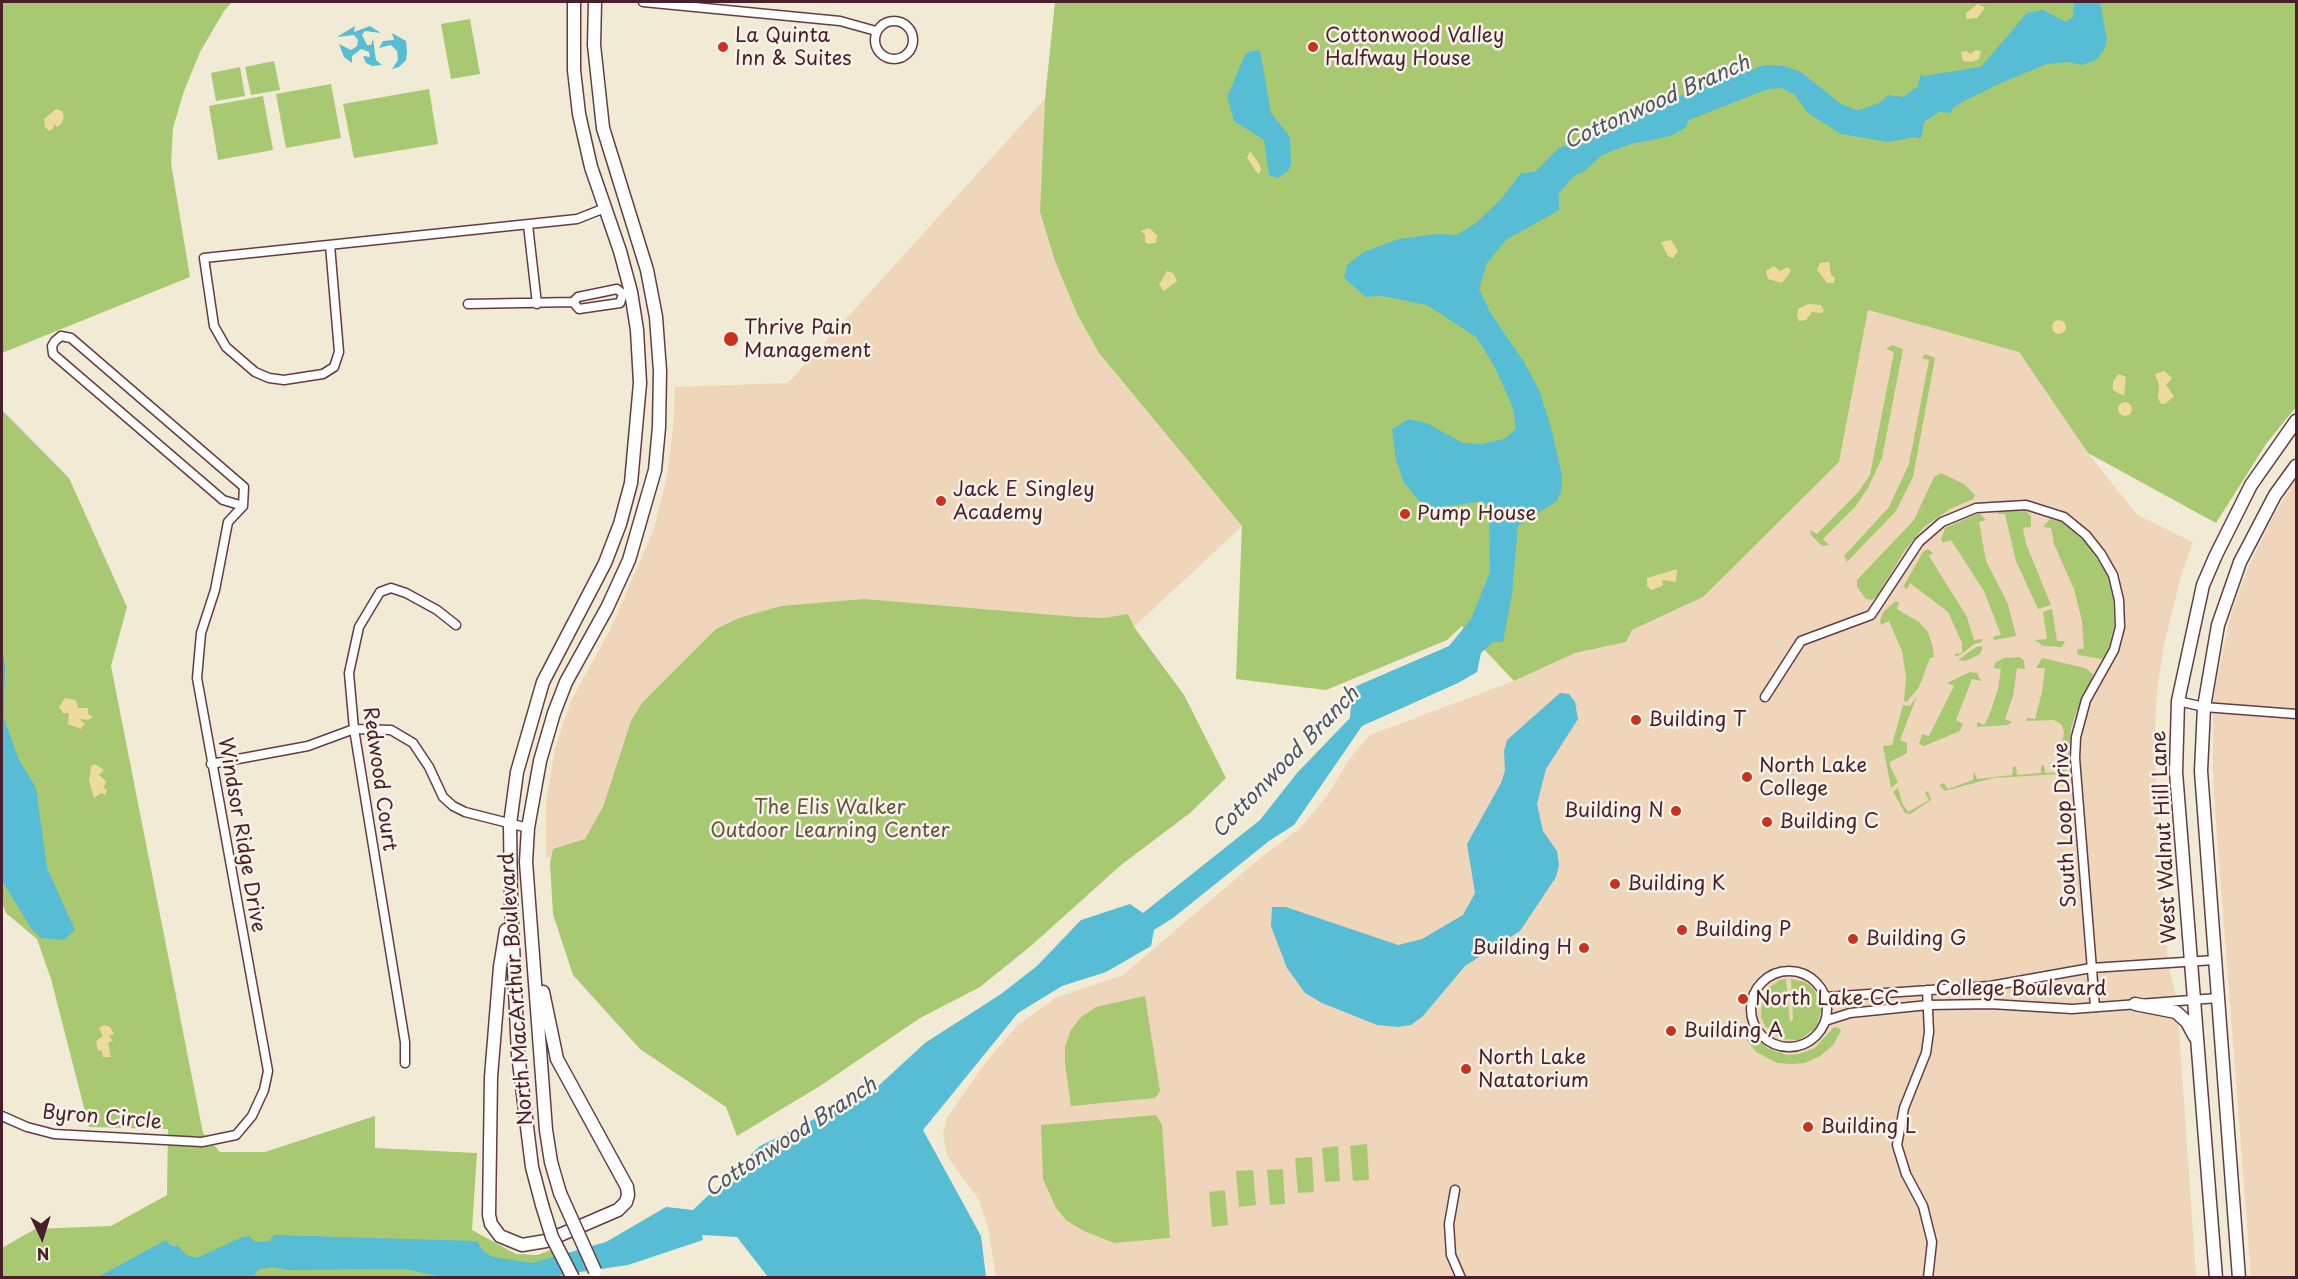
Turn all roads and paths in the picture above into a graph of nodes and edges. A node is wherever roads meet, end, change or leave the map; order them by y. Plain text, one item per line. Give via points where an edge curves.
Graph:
1 (574, 2) edge
2 (595, 2) edge
3 (643, 2) edge
4 (876, 31) junction
5 (605, 208) junction
6 (528, 225) junction
7 (330, 245) junction
8 (627, 293) junction
9 (573, 302) junction
10 (468, 304) dead end
11 (537, 304) junction
12 (640, 378) junction
13 (660, 378) junction
14 (2296, 421) edge
15 (2296, 466) edge
16 (243, 507) junction
17 (456, 626) dead end
18 (1765, 697) dead end
19 (2178, 700) junction
20 (2204, 706) junction
21 (2296, 714) edge
22 (354, 729) junction
23 (211, 764) junction
24 (510, 824) junction
25 (528, 828) junction
26 (511, 902) junction
27 (535, 957) junction
28 (2215, 960) junction
29 (2192, 963) junction
30 (2091, 968) junction
31 (1927, 990) junction
32 (1825, 997) junction
33 (2218, 998) junction
34 (2194, 999) junction
35 (2135, 1004) junction
36 (1928, 1005) junction
37 (2095, 1007) junction
38 (1825, 1021) junction
39 (2197, 1040) junction
40 (405, 1063) dead end
41 (2, 1116) edge
42 (202, 1142) joint
43 (1455, 1190) dead end
44 (597, 1274) edge
45 (573, 1278) edge
46 (1461, 1278) edge
47 (1928, 1278) edge
48 (2216, 1278) edge
49 (2239, 1278) edge

1 - 5 main road, North MacArthur Boulevard via 579,114
2 - 13 main road, North MacArthur Boulevard via 594,45 603,128 647,270 656,317
3 - 4 street via 840,21
4 - 4 street via 877,50 886,58 904,56 912,46 913,34 904,23 892,20
5 - 6 street via 577,219
5 - 8 main road, North MacArthur Boulevard
6 - 7 street
6 - 11 street
7 - 7 street via 204,258 214,326 226,347 255,372 284,380 323,374 334,367 339,352
8 - 9 street via 617,289 578,297
8 - 9 street via 620,303 579,309
8 - 12 main road, North MacArthur Boulevard via 637,330
9 - 11 street
10 - 11 street
12 - 13 main road
12 - 24 main road, North MacArthur Boulevard via 634,462 620,524 605,563 540,690 517,772
13 - 25 main road, North MacArthur Boulevard via 655,470 645,506 629,560 554,713 540,761
14 - 19 main road, West Walnut Hill Lane via 2251,485 2216,555 2200,597
15 - 20 main road, West Walnut Hill Lane via 2275,495 2240,562 2216,633
16 - 16 street via 244,487 71,338 61,336 55,341 53,354 223,500
16 - 23 street, Windsor Ridge Drive via 228,522 215,590 201,633 198,678
17 - 22 street, Redwood Court via 406,592 391,588 380,592 359,627 349,673
18 - 30 street, South Loop Drive via 1801,641 1871,615 1919,542 1942,522 1976,508 2026,505 2064,517 2086,535 2113,575 2120,627 2114,650 2086,700 2076,737
19 - 20 street
19 - 29 main road, West Walnut Hill Lane via 2176,772
20 - 21 street
20 - 28 main road, West Walnut Hill Lane via 2201,769
22 - 23 street via 308,746
22 - 24 street via 391,730 402,736 413,743 443,797 453,806
22 - 40 street, Redwood Court via 405,1042
23 - 42 street, Windsor Ridge Drive via 268,1071 252,1116 236,1135
24 - 25 street
24 - 26 main road, North MacArthur Boulevard
25 - 27 main road, North MacArthur Boulevard via 526,862
26 - 27 main road via 500,967 491,1077 489,1215 500,1236 522,1245 546,1241 618,1210 628,1196 627,1187 557,1059
26 - 45 main road, North MacArthur Boulevard, bridge via 524,1114 532,1167 552,1237
27 - 44 main road, North MacArthur Boulevard, bridge via 551,1161 560,1193
28 - 29 street, College Boulevard
28 - 33 main road, West Walnut Hill Lane
29 - 30 street, College Boulevard
29 - 34 main road, West Walnut Hill Lane
30 - 31 street, College Boulevard via 1990,986
30 - 37 street, South Loop Drive
31 - 32 street, College Boulevard
31 - 36 street
32 - 38 street
32 - 38 street via 1810,978 1792,971 1779,972 1763,981 1756,991 1751,1015 1762,1037 1785,1047 1810,1041
33 - 34 street, College Boulevard
33 - 49 main road, West Walnut Hill Lane
34 - 35 street, College Boulevard
34 - 39 main road, West Walnut Hill Lane
35 - 37 street, College Boulevard
35 - 39 main road via 2176,1012
36 - 37 street, College Boulevard
36 - 38 street, College Boulevard via 1850,1013
36 - 47 street via 1926,1053 1904,1108 1897,1145 1906,1174 1923,1206 1932,1242
39 - 48 main road, West Walnut Hill Lane
41 - 42 street, Byron Circle via 54,1134
43 - 46 street via 1449,1224 1451,1255

